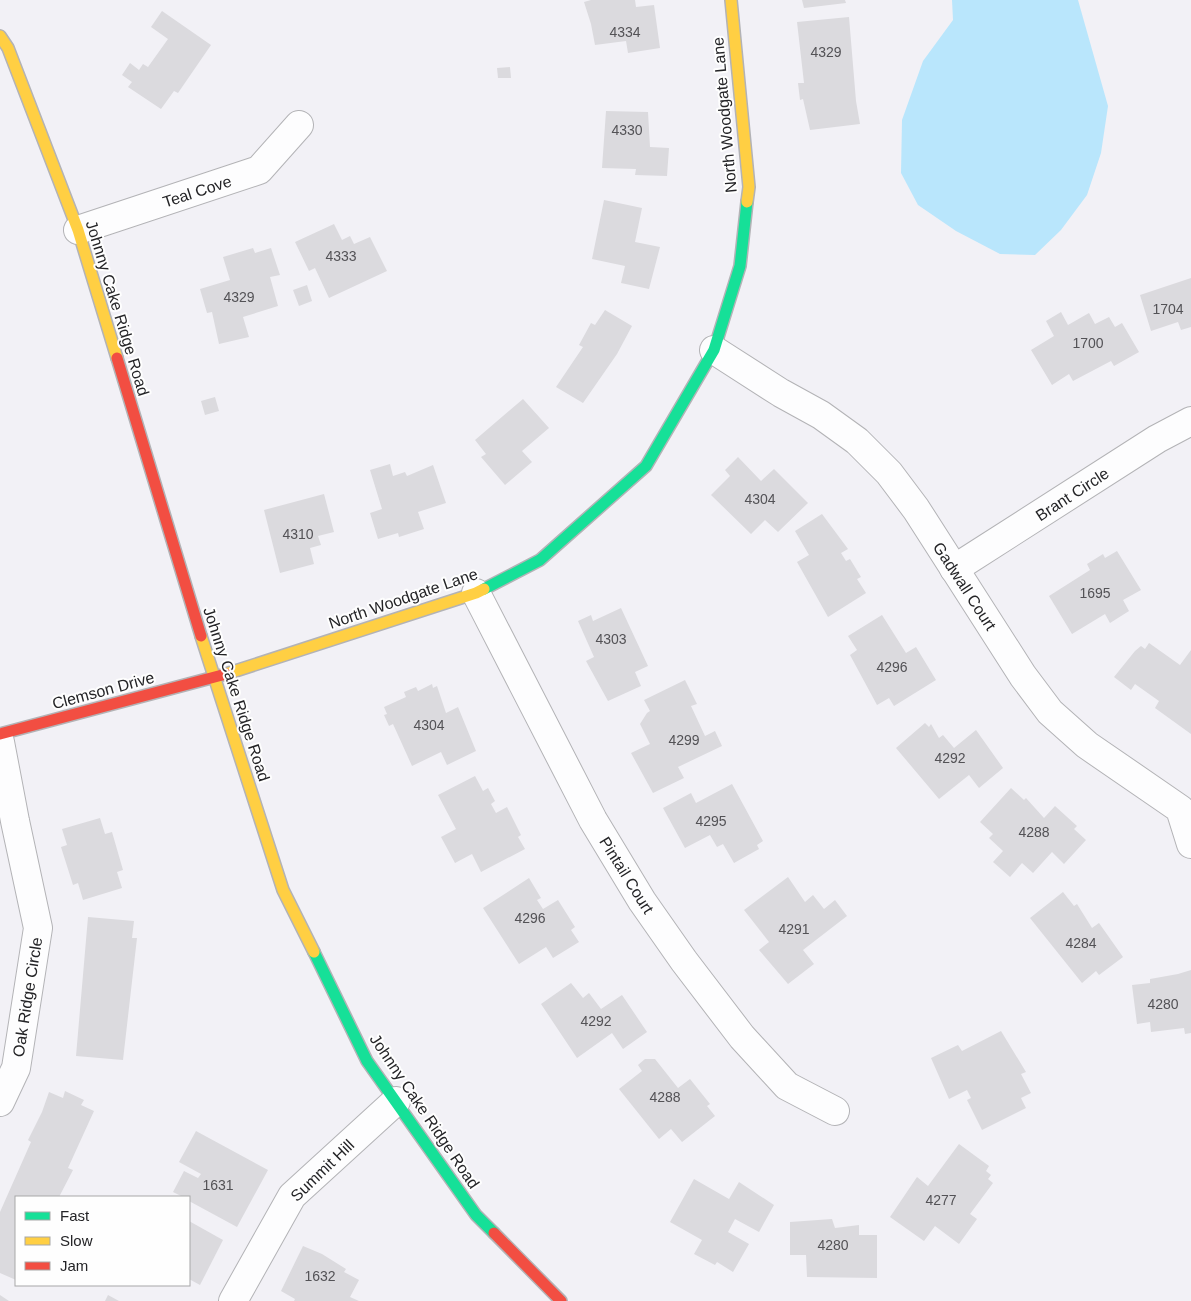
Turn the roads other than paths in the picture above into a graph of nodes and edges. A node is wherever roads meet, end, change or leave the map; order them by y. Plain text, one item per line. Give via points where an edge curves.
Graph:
1 (731, 0) edge
2 (0, 36) edge
3 (299, 125) dead end
4 (78, 230) junction
5 (714, 350) junction
6 (1191, 421) edge
7 (954, 569) junction
8 (476, 592) junction
9 (214, 678) junction
10 (0, 734) edge
11 (0, 742) edge
12 (1191, 844) edge
13 (396, 1101) junction
14 (0, 1102) edge
15 (835, 1111) dead end
16 (233, 1301) edge
17 (561, 1301) edge

1 - 5 street, North Woodgate Lane via 749,187 740,266
2 - 4 street, Johnny Cake Ridge Road via 8,48
3 - 4 street, Teal Cove via 258,170
4 - 9 street, Johnny Cake Ridge Road
5 - 7 street, Gadwall Court via 821,415 857,441 889,473
5 - 8 street, North Woodgate Lane via 646,466 540,560
6 - 7 street, Brant Circle
7 - 12 street, Gadwall Court via 1022,676 1050,712 1087,745 1180,809
8 - 9 street, North Woodgate Lane
8 - 15 street, Pintail Court via 593,820 642,901 742,1036 787,1086
9 - 10 street, Clemson Drive
9 - 13 street, Johnny Cake Ridge Road via 283,890 367,1061
11 - 14 street, Oak Ridge Circle via 38,928 16,1068
13 - 16 street, Summit Hill via 292,1196
13 - 17 street, Johnny Cake Ridge Road via 476,1215

